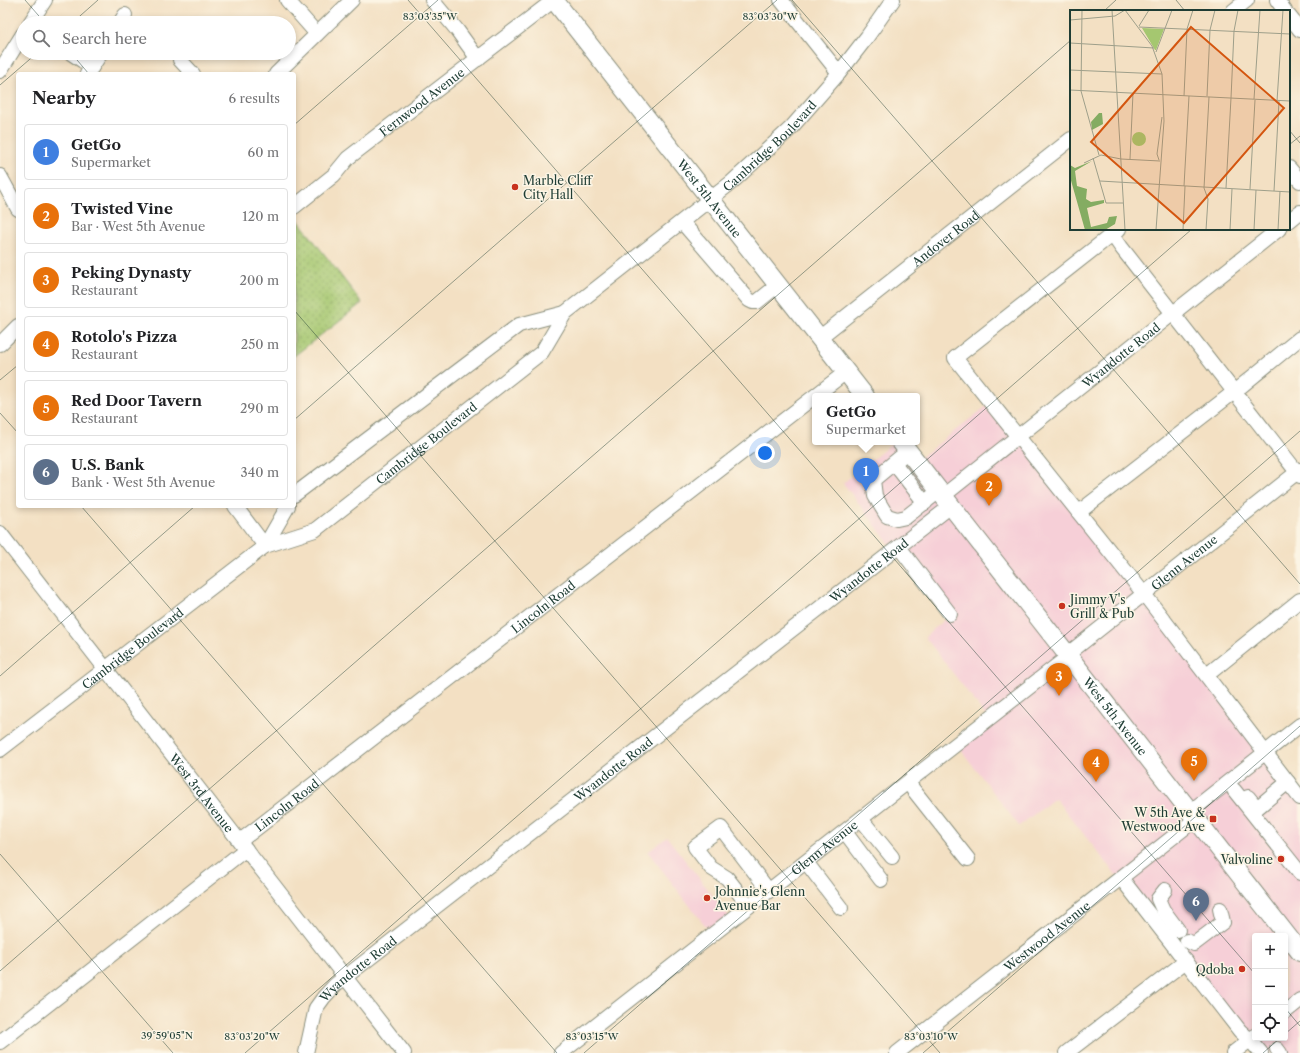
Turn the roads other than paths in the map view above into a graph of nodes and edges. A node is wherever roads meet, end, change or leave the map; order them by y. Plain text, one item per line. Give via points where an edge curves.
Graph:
1 (45, 0) edge
2 (287, 0) edge
3 (352, 0) edge
4 (432, 0) edge
5 (554, 0) edge
6 (781, 0) edge
7 (893, 0) edge
8 (1247, 0) edge
9 (1277, 0) edge
10 (1234, 10) edge
11 (1284, 10) edge
12 (35, 16) edge
13 (1290, 17) edge
14 (1300, 30) edge
15 (318, 34) junction
16 (16, 45) edge
17 (296, 55) edge
18 (478, 59) junction
19 (79, 60) edge
20 (96, 60) edge
21 (180, 60) dead end
22 (291, 60) edge
23 (90, 70) edge
24 (0, 71) edge
25 (191, 72) edge
26 (278, 72) edge
27 (839, 73) junction
28 (1070, 140) edge
29 (1290, 169) edge
30 (0, 176) edge
31 (1300, 182) edge
32 (711, 200) junction
33 (16, 205) edge
34 (296, 205) edge
35 (1300, 212) edge
36 (1290, 220) edge
37 (682, 222) junction
38 (1278, 230) edge
39 (1116, 232) edge
40 (778, 285) junction
41 (566, 313) junction
42 (1173, 314) junction
43 (16, 328) edge
44 (819, 338) junction
45 (1300, 338) edge
46 (0, 344) edge
47 (846, 372) junction
48 (1234, 392) junction
49 (819, 393) edge
50 (863, 393) edge
51 (812, 399) edge
52 (1018, 436) junction
53 (904, 447) edge
54 (894, 463) junction
55 (1299, 473) edge
56 (296, 493) edge
57 (944, 498) junction
58 (920, 506) junction
59 (236, 508) edge
60 (287, 508) edge
61 (1079, 512) junction
62 (927, 525) junction
63 (0, 533) edge
64 (265, 546) junction
65 (899, 547) junction
66 (1144, 594) junction
67 (1300, 600) edge
68 (950, 614) dead end
69 (1068, 655) junction
70 (105, 668) junction
71 (1207, 676) junction
72 (1300, 725) edge
73 (0, 750) edge
74 (1266, 752) junction
75 (1288, 782) junction
76 (908, 783) junction
77 (1300, 798) edge
78 (1193, 816) junction
79 (862, 819) junction
80 (845, 832) junction
81 (243, 845) junction
82 (892, 856) dead end
83 (968, 859) dead end
84 (806, 862) junction
85 (1300, 873) edge
86 (1121, 878) junction
87 (881, 880) dead end
88 (769, 891) junction
89 (1161, 894) dead end
90 (749, 906) junction
91 (841, 908) dead end
92 (1220, 909) dead end
93 (1178, 930) tunnel mouth
94 (1188, 942) dead end
95 (1300, 952) edge
96 (1186, 961) junction
97 (345, 977) junction
98 (1300, 1000) edge
99 (1288, 1010) edge
100 (1252, 1037) edge
101 (1252, 1039) edge
102 (1255, 1041) edge
103 (0, 1042) edge
104 (306, 1053) edge
105 (404, 1053) edge
106 (561, 1053) edge
107 (897, 1053) edge
108 (1066, 1053) edge
109 (1233, 1053) edge
110 (1261, 1053) edge

1 - 12 street
2 - 15 street
3 - 15 street
4 - 18 street
5 - 18 street, Fernwood Avenue
5 - 32 main road, West 5th Avenue
6 - 27 street
7 - 27 street, Cambridge Boulevard
8 - 10 street
9 - 11 street
13 - 14 street
15 - 17 street
16 - 24 street
18 - 34 street, Fernwood Avenue via 348,158 334,175
19 - 23 street
20 - 23 street
21 - 25 street
22 - 26 street
27 - 32 street, Cambridge Boulevard via 790,129
28 - 44 street, Andover Road
29 - 31 street
30 - 33 street
32 - 37 street, Cambridge Boulevard
32 - 40 main road, West 5th Avenue
35 - 36 street
37 - 40 street via 749,300 757,302
37 - 41 street, Cambridge Boulevard
38 - 42 street, Wyandotte Road
39 - 42 street via 1121,248
39 - 52 street via 955,358
40 - 44 main road, West 5th Avenue
41 - 56 street, Cambridge Boulevard via 519,325
41 - 64 street, Cambridge Boulevard via 542,352 315,530
42 - 48 street
42 - 52 street, Wyandotte Road
43 - 46 street
44 - 47 main road, West 5th Avenue
45 - 48 street
47 - 49 street, Lincoln Road
47 - 50 main road, West 5th Avenue
48 - 55 street
48 - 61 street
51 - 81 street, Lincoln Road
52 - 57 street, Wyandotte Road
52 - 61 street
53 - 54 street
53 - 57 main road, West 5th Avenue
54 - 58 street
54 - 58 street via 873,480 875,496 884,512 897,519 906,517
55 - 66 street, Glenn Avenue
57 - 58 street
57 - 62 street, Wyandotte Road
57 - 69 main road, West 5th Avenue
58 - 62 street
59 - 64 street
60 - 64 street, Cambridge Boulevard
61 - 66 street
62 - 65 street, Wyandotte Road
63 - 70 street, West 3rd Avenue
64 - 70 street, Cambridge Boulevard
65 - 68 street
65 - 97 street, Wyandotte Road
66 - 69 street, Glenn Avenue
66 - 71 street
67 - 71 street
69 - 76 street, Glenn Avenue
69 - 78 main road, West 5th Avenue
70 - 73 street, Cambridge Boulevard
70 - 81 street, West 3rd Avenue
71 - 74 street
72 - 74 street, Westwood Avenue
74 - 75 street
74 - 78 street, Westwood Avenue
75 - 77 street
75 - 85 street via 1257,808 1236,788
76 - 79 street, Glenn Avenue
76 - 83 street
78 - 86 street, Westwood Avenue
78 - 95 main road, West 5th Avenue
79 - 80 street, Glenn Avenue
79 - 82 street
80 - 84 street, Glenn Avenue
80 - 87 street
81 - 97 street, West 3rd Avenue
81 - 103 street, Lincoln Road
84 - 88 street, Glenn Avenue
84 - 91 street
86 - 96 street
86 - 107 street, Westwood Avenue
88 - 90 street, Glenn Avenue
88 - 90 street via 720,828 695,847 711,868 727,878
89 - 93 street via 1162,910
90 - 106 street, Glenn Avenue
92 - 94 street via 1222,922
96 - 100 street via 1240,1031
96 - 108 street
97 - 104 street, Wyandotte Road via 316,1008
97 - 105 street, West 3rd Avenue
98 - 99 street
101 - 109 street
102 - 110 street

